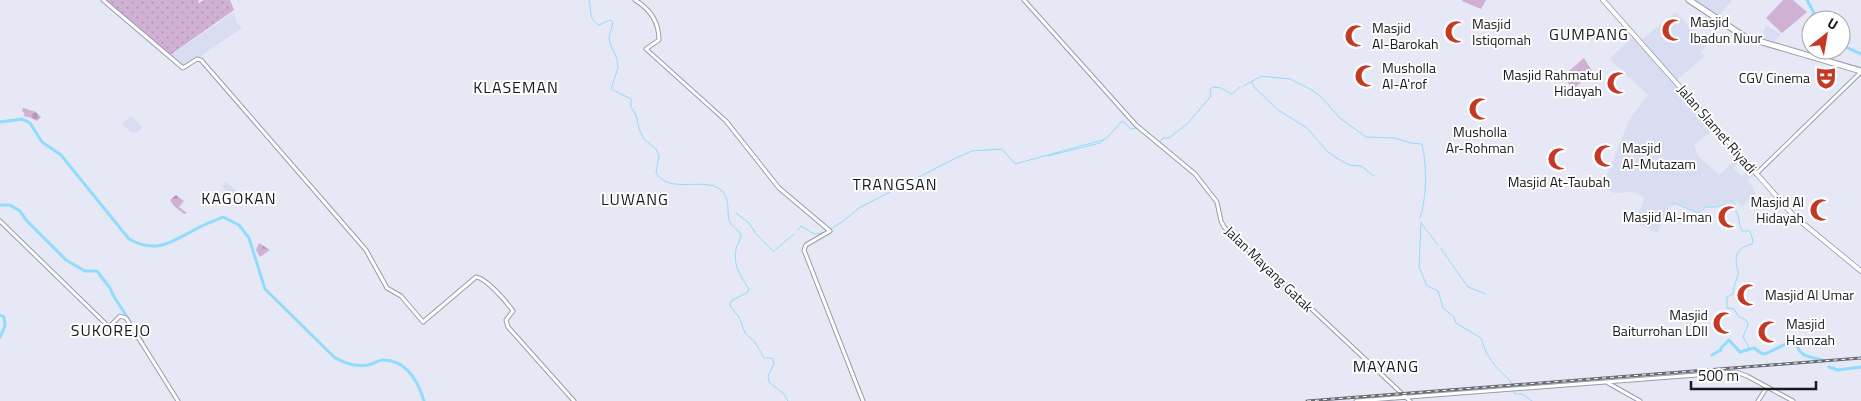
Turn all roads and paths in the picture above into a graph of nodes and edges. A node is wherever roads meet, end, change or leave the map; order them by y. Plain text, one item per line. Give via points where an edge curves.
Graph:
1 (103, 0) edge
2 (635, 0) edge
3 (1024, 0) edge
4 (1603, 0) edge
5 (1689, 0) edge
6 (1694, 0) edge
7 (1830, 61) junction
8 (1861, 71) edge
9 (1756, 174) junction
10 (0, 221) edge
11 (1861, 271) edge
12 (1607, 382) junction
13 (1767, 387) junction
14 (1403, 397) junction
15 (178, 401) edge
16 (574, 401) edge
17 (863, 401) edge
18 (1356, 401) edge
19 (1409, 401) edge
20 (1640, 401) edge
21 (1758, 401) edge
22 (1793, 401) edge

1 - 16 street via 182,68 201,60 366,250 387,288 401,296 423,322 476,277 480,278 496,290 514,311 506,320 508,327
2 - 17 street via 651,14 658,33 659,40 646,49 726,121 779,188 830,231 806,245 804,250
3 - 14 street, Jalan Mayang Gatak via 1136,124 1191,170 1218,204 1224,227
4 - 9 main road, Jalan Slamet Riyadi
5 - 7 highway via 1746,37
6 - 7 highway via 1746,34
7 - 8 highway
8 - 9 street
9 - 11 main road, Jalan Slamet Riyadi via 1794,216
10 - 15 street via 108,326 120,316 126,318
12 - 13 street via 1736,372
12 - 14 street
12 - 20 street
13 - 21 street
13 - 22 street
14 - 18 street
14 - 19 street, Jalan Mayang Gatak

